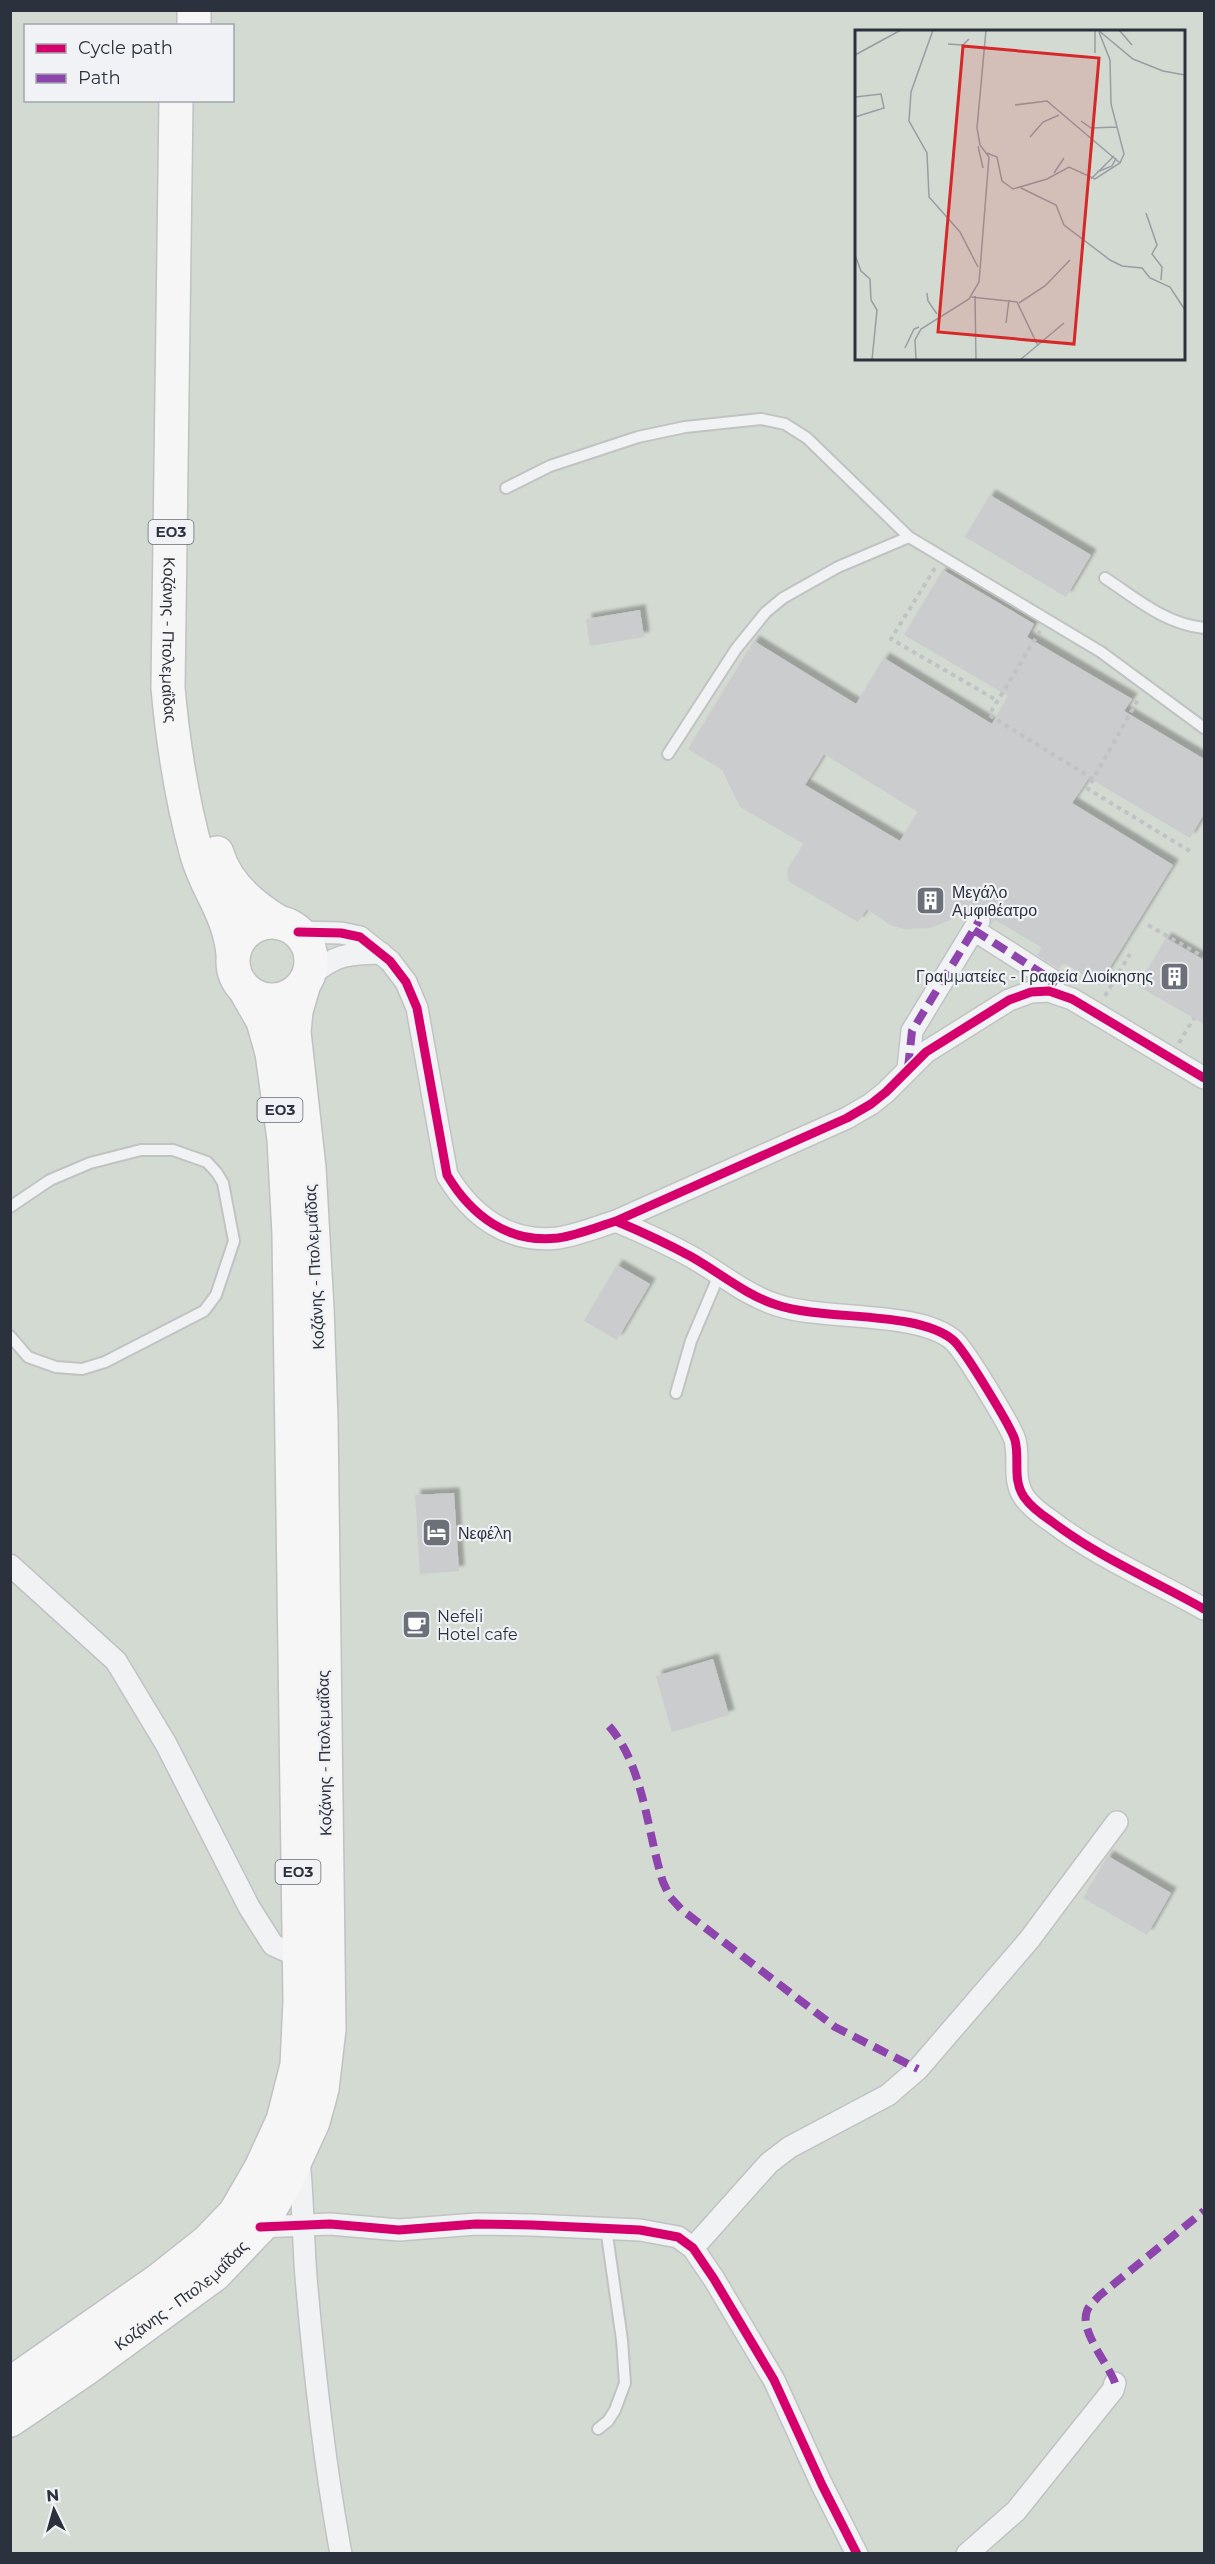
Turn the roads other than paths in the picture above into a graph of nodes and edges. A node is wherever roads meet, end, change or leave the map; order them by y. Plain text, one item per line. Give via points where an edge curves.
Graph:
1 (176, 102) edge
2 (195, 102) edge
3 (506, 488) dead end
4 (909, 537) junction
5 (1105, 578) dead end
6 (1204, 628) edge
7 (1204, 728) edge
8 (668, 754) dead end
9 (289, 927) junction
10 (233, 953) junction
11 (381, 953) junction
12 (306, 982) junction
13 (1049, 991) junction
14 (247, 993) junction
15 (908, 1068) junction
16 (1204, 1078) edge
17 (10, 1207) edge
18 (616, 1221) junction
19 (719, 1275) junction
20 (10, 1336) edge
21 (676, 1393) dead end
22 (10, 1565) edge
23 (1204, 1609) edge
24 (1118, 1822) dead end
25 (300, 1957) junction
26 (299, 2155) junction
27 (305, 2224) junction
28 (260, 2227) junction
29 (606, 2228) junction
30 (693, 2248) junction
31 (1115, 2383) dead end
32 (10, 2384) edge
33 (10, 2420) edge
34 (598, 2429) dead end
35 (341, 2553) edge
36 (857, 2553) edge
37 (967, 2553) edge

1 - 10 main road, Κοζάνης - Πτολεμαΐδας / ΕΟ3 via 168,688 192,835 227,922
2 - 9 main road, Κοζάνης - Πτολεμαΐδας / ΕΟ3 via 189,702 210,826 223,868 254,907
3 - 4 lane via 550,466 638,437 761,419 785,424 807,438
4 - 7 lane via 1101,652
4 - 8 lane via 838,567 765,612
5 - 6 lane via 1170,621
9 - 10 main road via 265,922 250,928
9 - 11 street via 360,937
9 - 12 main road, ΕΟ3 via 306,941 311,952 312,965
10 - 14 main road, ΕΟ3 via 235,975
11 - 12 street via 339,956 326,962
11 - 18 street via 406,982 417,1008 442,1158 447,1175 467,1205 509,1233 535,1238 557,1238
12 - 14 main road via 291,996 276,1001 261,1000
12 - 26 main road, Κοζάνης - Πτολεμαΐδας / ΕΟ3 via 294,1032 309,1168 317,1319 329,2029 322,2089
13 - 15 street via 1009,1000 969,1023
13 - 15 street via 1054,981 977,926 912,1030
13 - 16 street via 1072,999
14 - 25 main road, Κοζάνης - Πτολεμαΐδας / ΕΟ3 via 269,1035 284,1139 291,1336
15 - 18 street via 871,1104 847,1118
17 - 20 lane via 50,1180 90,1163 141,1150 173,1150 207,1162 218,1173 234,1241 216,1295 204,1311 105,1362 82,1369 56,1367 28,1358
18 - 19 street via 692,1257
19 - 21 lane via 691,1341
19 - 23 street via 776,1305 885,1319 932,1329 952,1339 967,1356 1011,1431 1017,1456 1016,1476 1025,1499 1095,1551
22 - 25 street via 116,1661 166,1744 249,1907 273,1945
24 - 30 street via 1029,1940 918,2069 888,2095 790,2147 769,2163
25 - 32 main road, Κοζάνης - Πτολεμαΐδας / ΕΟ3 via 300,2034 291,2092 274,2142 235,2213 207,2242 159,2280
26 - 27 street
26 - 28 main road, Κοζάνης - Πτολεμαΐδας / ΕΟ3
27 - 28 street
27 - 29 street via 399,2230 476,2224
27 - 35 street via 316,2376 330,2497
28 - 33 main road, Κοζάνης - Πτολεμαΐδας / ΕΟ3 via 214,2275
29 - 30 street via 662,2233 678,2237
29 - 34 lane via 625,2383 615,2410
30 - 36 street via 774,2380
31 - 37 street via 1016,2511

